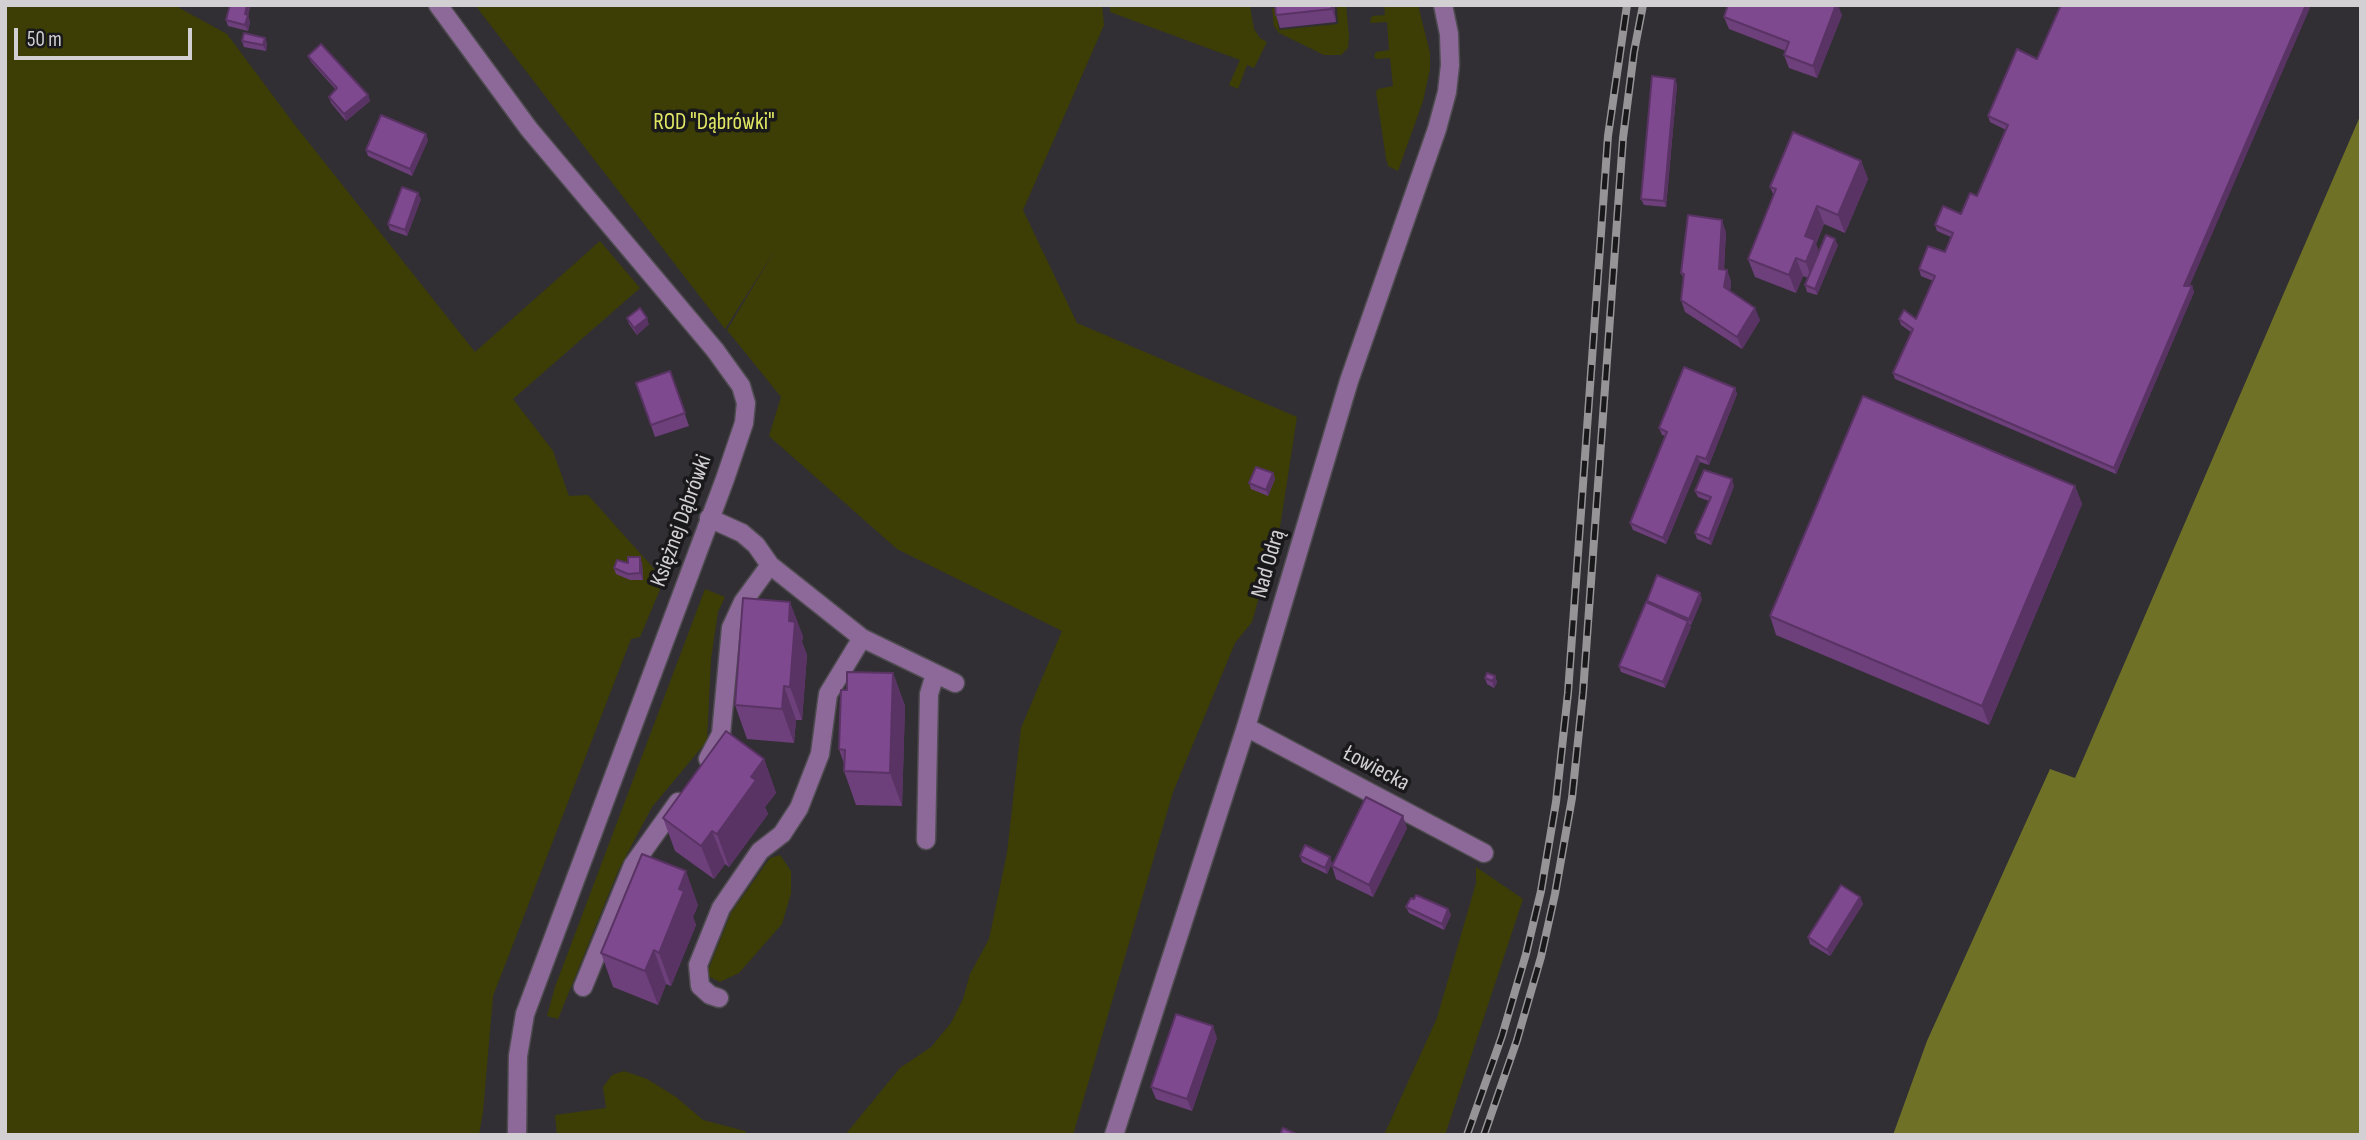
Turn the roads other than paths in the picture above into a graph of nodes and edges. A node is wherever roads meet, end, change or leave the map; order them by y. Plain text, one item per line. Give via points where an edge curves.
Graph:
1 (438, 5) edge
2 (1443, 5) edge
3 (709, 517) junction
4 (770, 565) junction
5 (862, 638) junction
6 (935, 674) junction
7 (955, 683) dead end
8 (1246, 727) junction
9 (926, 840) dead end
10 (1484, 853) dead end
11 (583, 987) dead end
12 (719, 998) dead end
13 (517, 1135) edge
14 (1114, 1135) edge

1 - 3 street, Księżnej Dąbrówki via 528,129 741,386 746,403 744,423
2 - 8 street, Nad Odrą via 1451,54 1444,104 1349,381
3 - 4 street via 742,533
3 - 13 street, Księżnej Dąbrówki via 525,1014 518,1056
4 - 5 street
4 - 11 street via 734,619 721,734 715,751 633,865
5 - 6 street
5 - 12 street via 828,694 820,754 799,808 782,834 760,851 721,908 698,965 700,986
6 - 7 street
6 - 9 street via 929,694
8 - 10 street, Łowiecka
8 - 14 street, Nad Odrą

